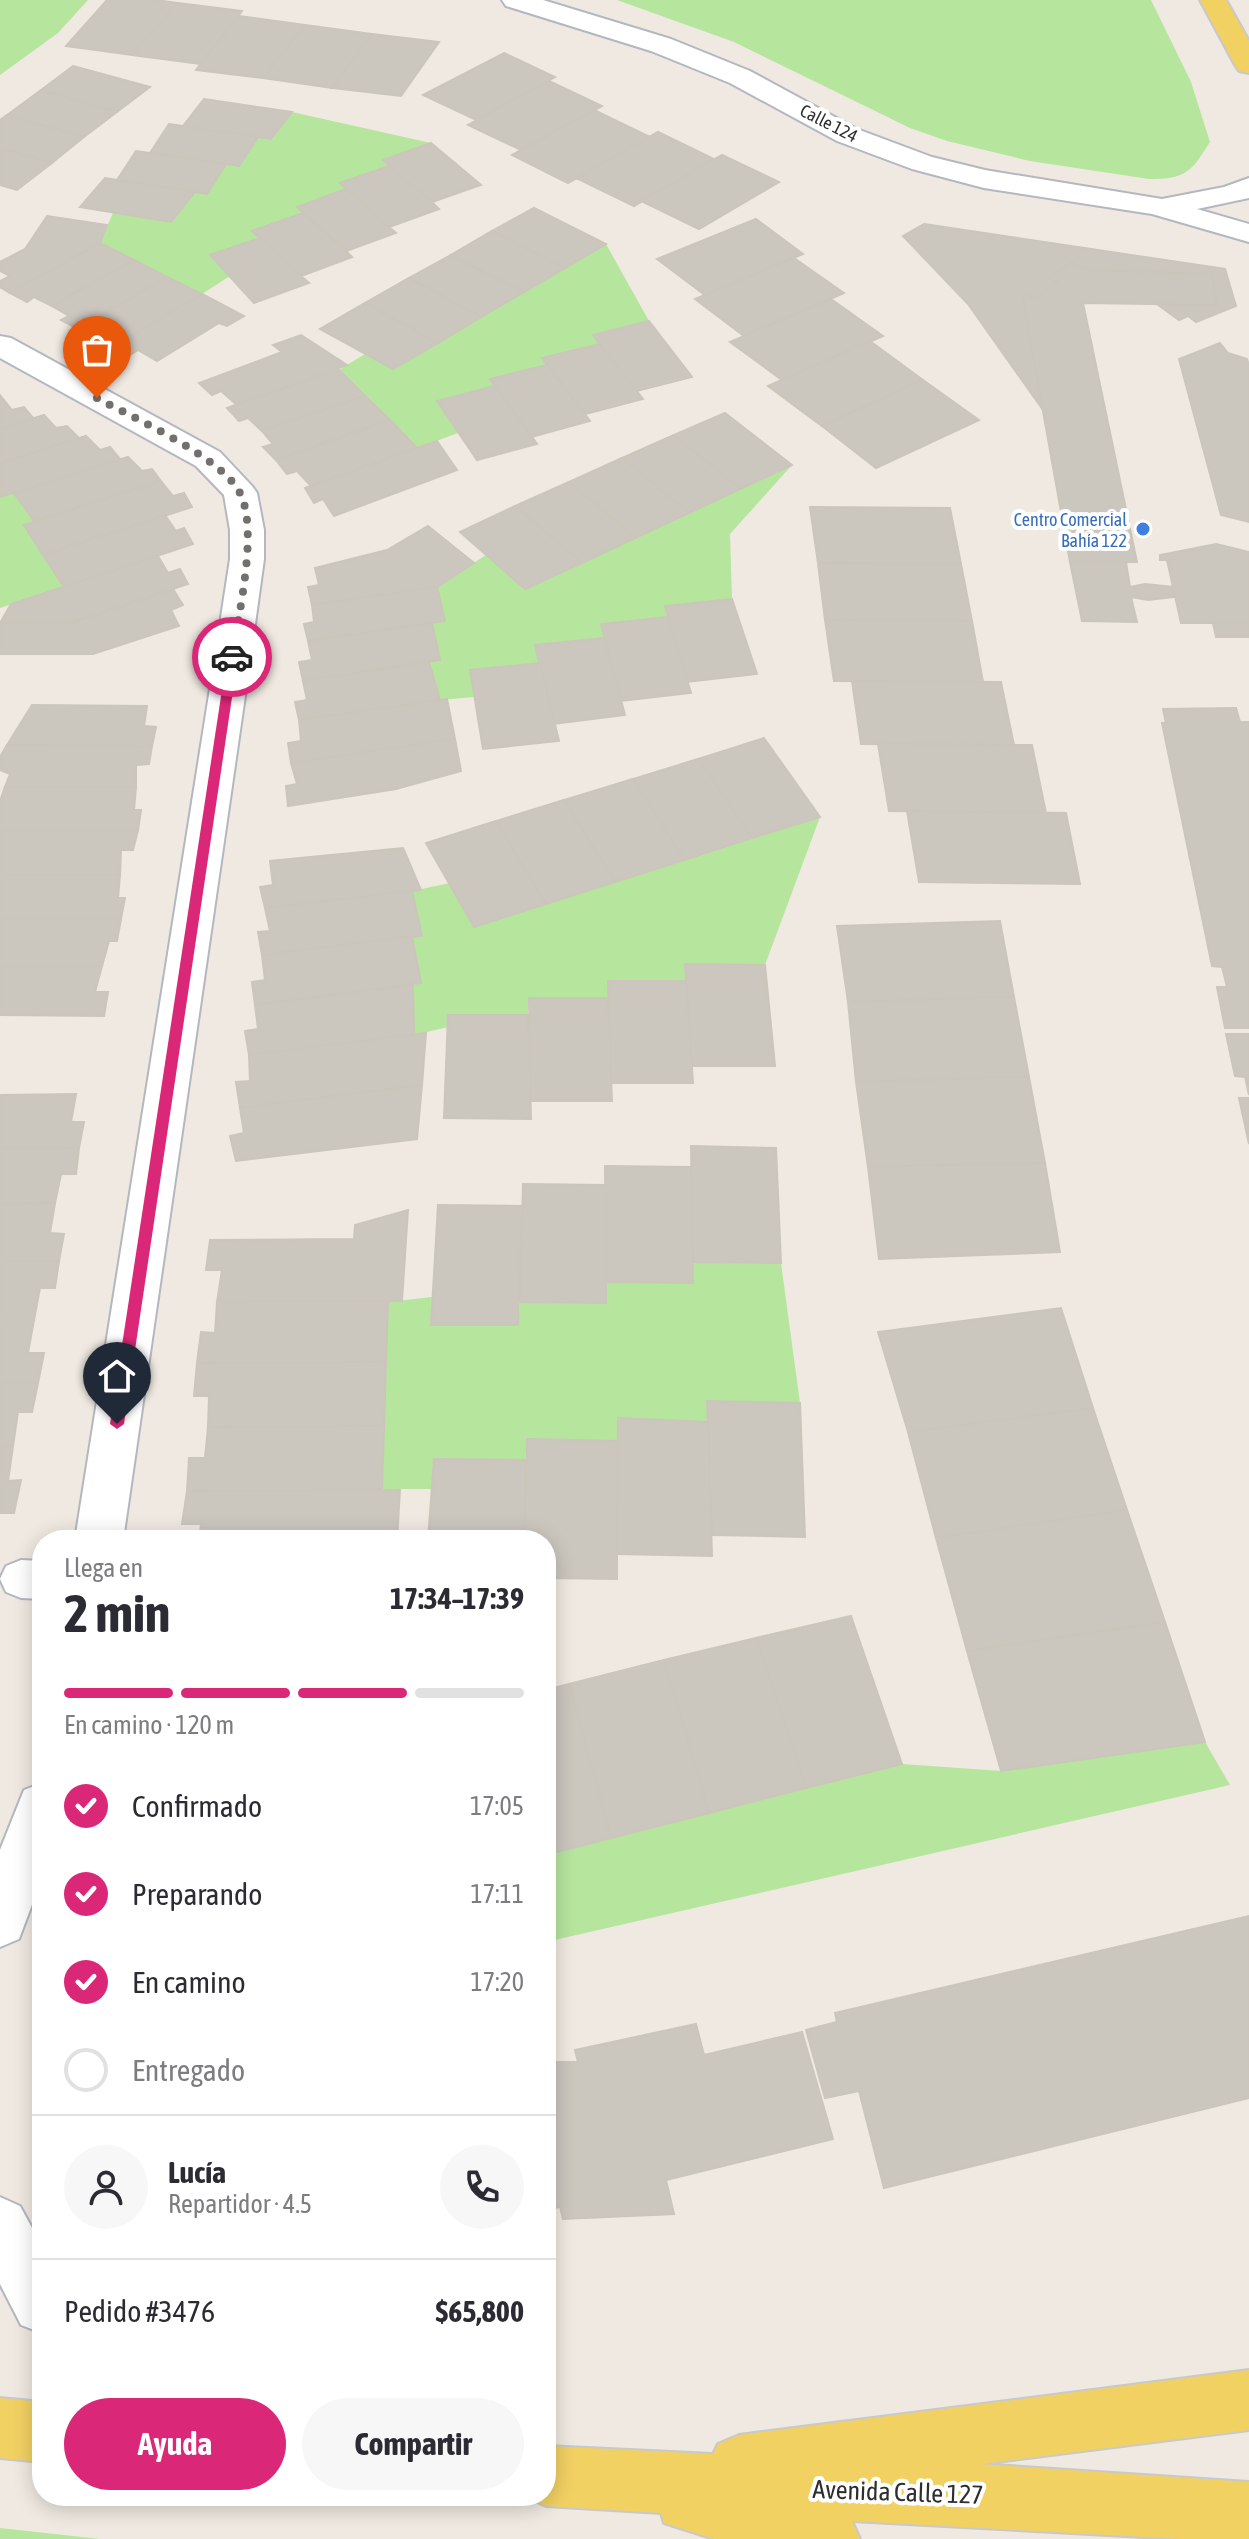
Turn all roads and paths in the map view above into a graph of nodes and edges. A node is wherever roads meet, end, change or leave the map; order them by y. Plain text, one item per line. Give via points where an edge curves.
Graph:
1 (515, 0) edge
2 (1213, 0) edge
3 (1249, 65) edge
4 (1249, 187) edge
5 (1155, 206) junction
6 (1249, 233) edge
7 (0, 345) edge
8 (101, 1530) edge
9 (32, 1834) edge
10 (0, 1921) edge
11 (0, 2226) edge
12 (32, 2285) edge
13 (1249, 2400) edge
14 (0, 2428) edge
15 (32, 2431) edge
16 (556, 2477) edge
17 (611, 2481) junction
18 (1249, 2513) edge
19 (829, 2539) edge

1 - 5 street, Calle 124 via 714,66 847,135 922,163 984,179
2 - 3 main road
4 - 5 street, Calle 124 via 1231,195
5 - 6 street, Calle 124
7 - 8 street via 208,459 240,493 247,530 247,559
9 - 10 street
11 - 12 street
13 - 17 main road
14 - 15 main road
16 - 17 main road, Avenida Calle 127
17 - 18 main road, Avenida Calle 127 via 982,2495
17 - 19 main road

